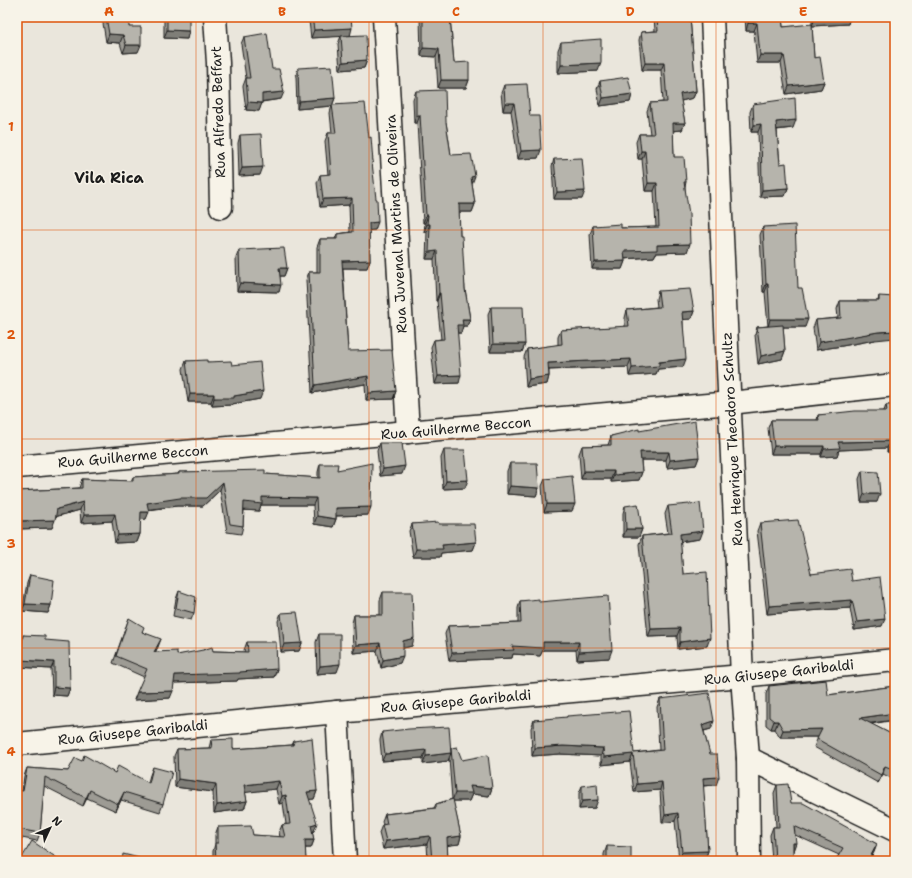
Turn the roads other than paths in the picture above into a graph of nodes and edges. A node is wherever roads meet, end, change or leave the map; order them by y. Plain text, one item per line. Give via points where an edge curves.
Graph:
1 (215, 17) edge
2 (384, 17) edge
3 (712, 17) edge
4 (221, 207) dead end
5 (895, 385) edge
6 (730, 403) junction
7 (408, 432) junction
8 (17, 467) edge
9 (895, 660) edge
10 (742, 676) junction
11 (337, 712) junction
12 (17, 744) edge
13 (748, 758) junction
14 (895, 830) edge
15 (345, 861) edge
16 (749, 861) edge

1 - 4 street, Rua Alfredo Beffart
2 - 7 street, Rua Juvenal Martins de Oliveira
3 - 6 street, Rua Henrique Theodoro Schultz
5 - 6 street, Rua Guilherme Beccon
6 - 7 street, Rua Guilherme Beccon
6 - 10 street, Rua Henrique Theodoro Schultz
7 - 8 street, Rua Guilherme Beccon
9 - 10 street, Rua Giusepe Garibaldi
10 - 11 street, Rua Giusepe Garibaldi
10 - 13 street, Rua Henrique Theodoro Schultz
11 - 12 street, Rua Giusepe Garibaldi
11 - 15 street
13 - 14 street
13 - 16 street, Rua Henrique Theodoro Schultz

